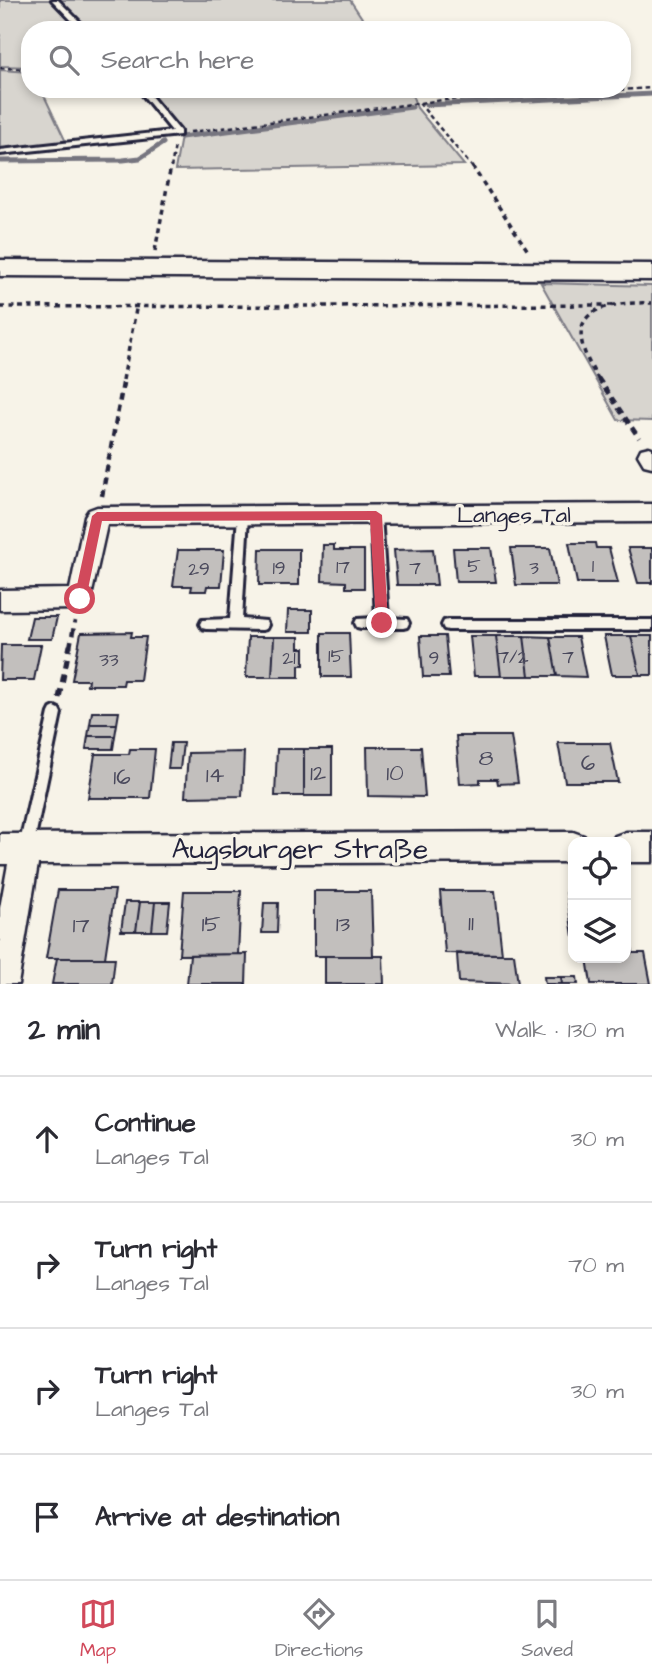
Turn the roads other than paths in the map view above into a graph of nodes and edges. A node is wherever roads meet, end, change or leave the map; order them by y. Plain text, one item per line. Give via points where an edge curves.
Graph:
1 (55, 0) edge
2 (76, 21) edge
3 (148, 98) edge
4 (0, 152) edge
5 (0, 268) edge
6 (652, 272) edge
7 (652, 513) edge
8 (376, 515) junction
9 (243, 516) junction
10 (0, 600) edge
11 (361, 623) dead end
12 (382, 623) junction
13 (403, 623) dead end
14 (206, 624) dead end
15 (236, 624) junction
16 (262, 625) dead end
17 (448, 625) dead end
18 (652, 625) edge
19 (55, 713) road end
20 (568, 847) edge
21 (631, 847) edge
22 (652, 847) edge
23 (13, 849) edge
24 (2, 984) edge

1 - 2 lane
3 - 4 lane via 177,133
5 - 6 main road
7 - 8 street, Langes Tal
8 - 9 street, Langes Tal
8 - 12 lane
9 - 10 street, Langes Tal via 97,516 80,599
9 - 15 lane
11 - 12 lane
12 - 13 lane
14 - 15 lane
15 - 16 lane
17 - 18 lane
19 - 23 lane
20 - 23 street, Augsburger Straße
21 - 22 street
23 - 24 street

